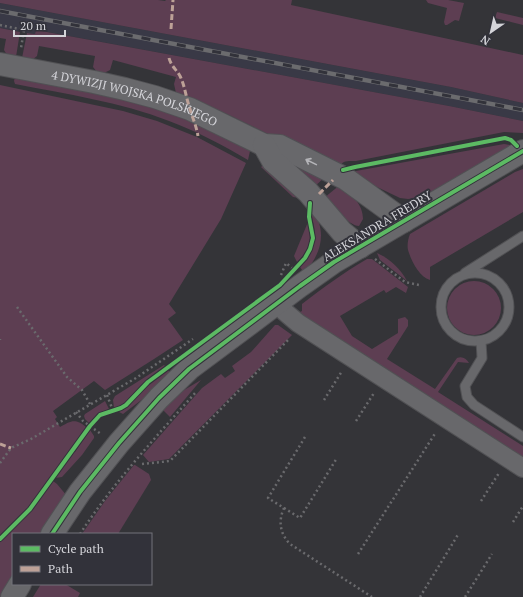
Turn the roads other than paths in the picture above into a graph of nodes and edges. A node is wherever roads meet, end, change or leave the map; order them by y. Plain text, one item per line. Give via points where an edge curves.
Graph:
1 (0, 64) edge
2 (264, 145) junction
3 (523, 151) edge
4 (346, 179) junction
5 (319, 204) junction
6 (404, 221) junction
7 (385, 232) junction
8 (523, 236) edge
9 (365, 251) junction
10 (334, 262) junction
11 (459, 276) junction
12 (278, 303) junction
13 (481, 341) junction
14 (523, 437) edge
15 (523, 468) edge
16 (53, 533) edge
17 (19, 585) edge
18 (12, 597) edge

1 - 2 street, 4 DYWIZJI WOJSKA POLSKIEGO via 155,97 201,114
4 -> 2 street, 4 DYWIZJI WOJSKA POLSKIEGO via 280,146
2 - 5 street via 273,161
3 - 6 street, ALEKSANDRA FREDRY
4 - 6 street, 4 DYWIZJI WOJSKA POLSKIEGO
4 - 7 street, 4 DYWIZJI WOJSKA POLSKIEGO via 362,197
5 - 9 street via 342,232
5 - 10 street via 332,237
6 - 7 street, ALEKSANDRA FREDRY
7 - 9 street, ALEKSANDRA FREDRY
8 - 11 lane
9 - 10 street, ALEKSANDRA FREDRY
10 - 12 street, ALEKSANDRA FREDRY
11 - 13 lane via 445,290 440,310 450,331 470,341
11 - 13 lane via 482,273 502,285 508,296 507,319 501,329 492,337
12 - 15 street via 284,312 298,323
12 - 16 street, ALEKSANDRA FREDRY via 176,381 127,433 89,480
13 - 14 lane via 482,358 465,386 467,397 474,405
17 - 18 street

